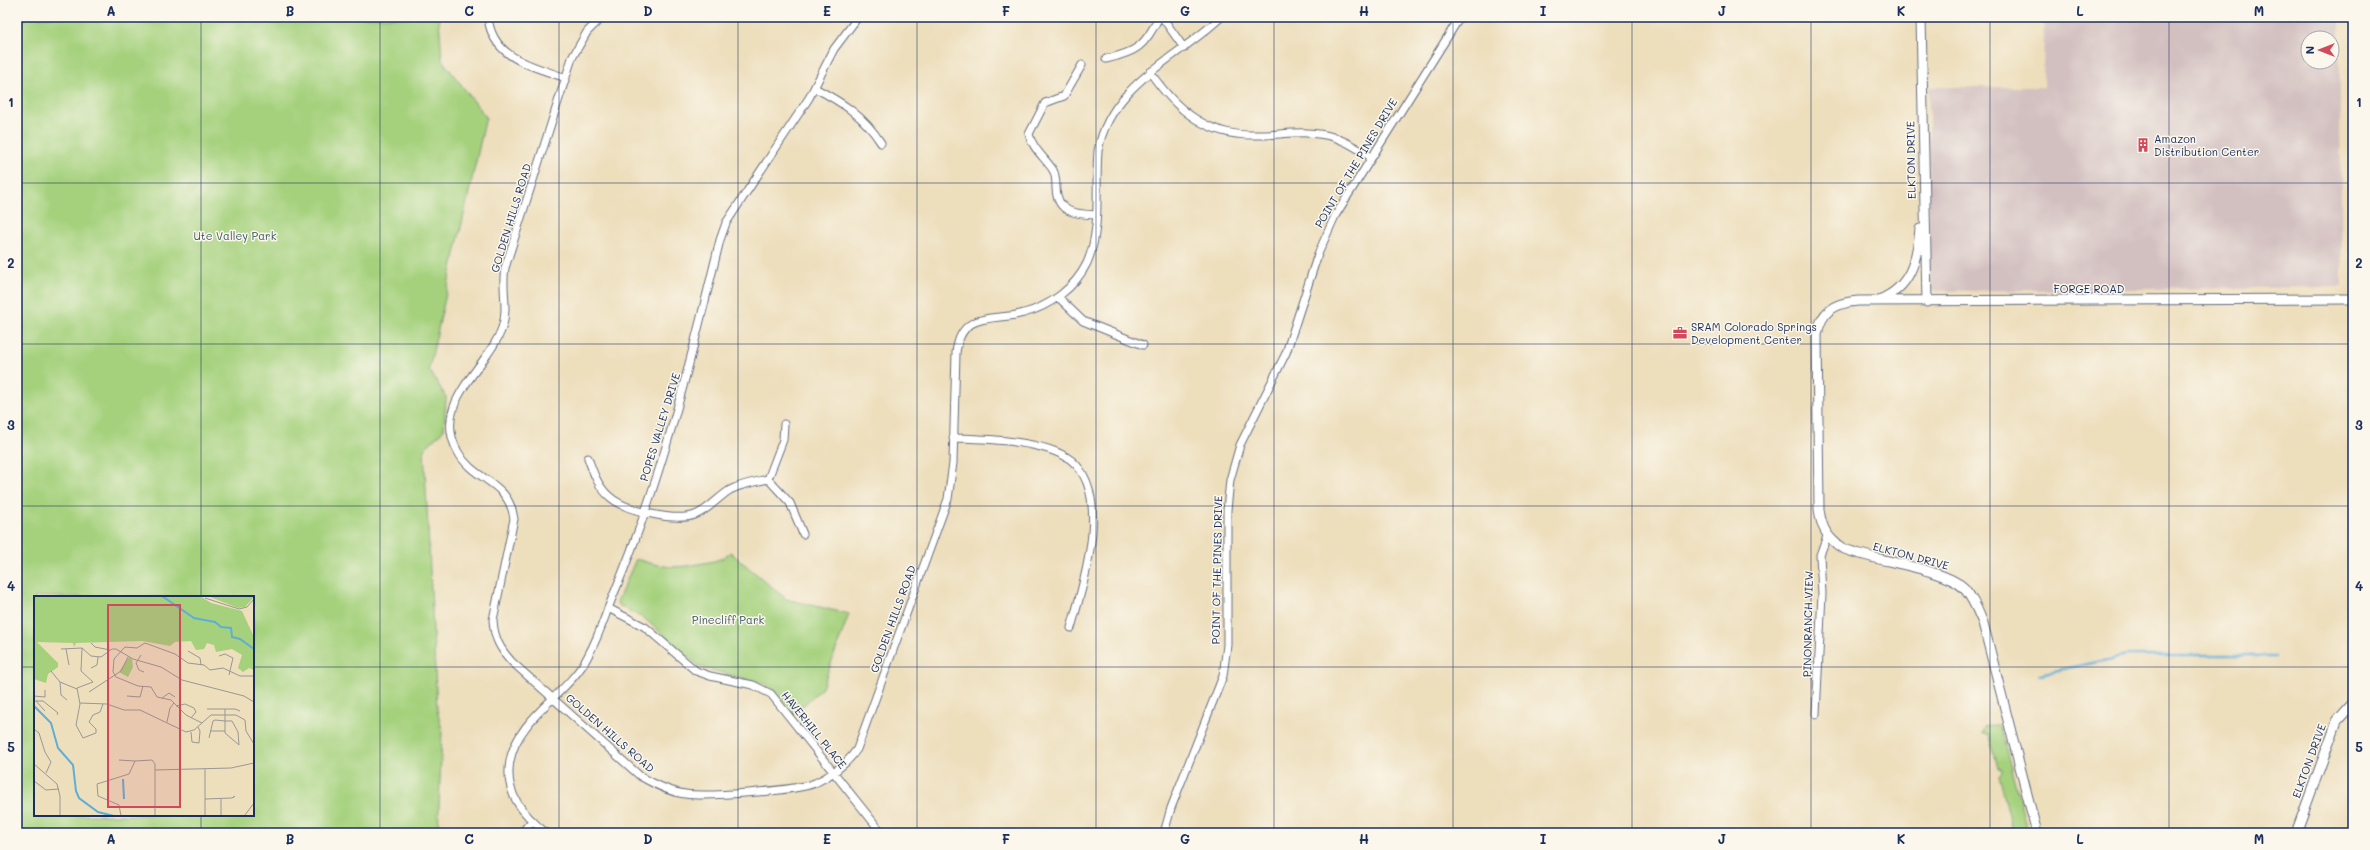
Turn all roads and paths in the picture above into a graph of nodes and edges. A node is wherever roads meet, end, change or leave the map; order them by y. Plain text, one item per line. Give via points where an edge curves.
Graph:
1 (488, 17) edge
2 (602, 17) edge
3 (858, 17) edge
4 (1159, 17) edge
5 (1162, 17) edge
6 (1221, 17) edge
7 (1460, 17) edge
8 (1921, 17) edge
9 (1184, 48) junction
10 (1106, 60) dead end
11 (1082, 65) dead end
12 (1150, 72) junction
13 (566, 78) junction
14 (815, 88) junction
15 (880, 143) dead end
16 (1370, 157) junction
17 (1923, 190) junction
18 (1096, 215) junction
19 (1058, 297) junction
20 (2353, 299) edge
21 (1877, 301) junction
22 (1927, 302) junction
23 (1143, 344) dead end
24 (784, 424) dead end
25 (953, 438) junction
26 (588, 458) dead end
27 (768, 479) junction
28 (646, 512) junction
29 (803, 534) dead end
30 (1827, 536) junction
31 (608, 608) junction
32 (1071, 628) dead end
33 (553, 699) junction
34 (2353, 703) edge
35 (1816, 714) dead end
36 (834, 772) junction
37 (532, 821) junction
38 (521, 833) edge
39 (546, 833) edge
40 (882, 833) edge
41 (1164, 833) edge
42 (2037, 833) edge
43 (2296, 833) edge

1 - 13 street via 492,35 508,56
2 - 13 street, GOLDEN HILLS ROAD via 582,39
3 - 14 street, POPES VALLEY DRIVE via 834,49
4 - 10 street via 1150,34 1138,48 1131,53
5 - 9 street
6 - 9 street, GOLDEN HILLS ROAD
7 - 16 street, POINT OF THE PINES DRIVE
8 - 17 street, ELKTON DRIVE
9 - 12 street, GOLDEN HILLS ROAD
11 - 18 street via 1064,96 1044,103 1029,134 1054,171 1056,196 1060,204 1074,214
12 - 16 street via 1172,101 1204,126 1242,135 1300,132 1322,134 1345,141
12 - 18 street, GOLDEN HILLS ROAD via 1118,104 1100,138
13 - 33 street, GOLDEN HILLS ROAD via 505,268 503,287 506,312 502,330 456,400 451,419 451,435 458,453 470,467 501,489 513,510 514,519 493,620 496,638 504,654
14 - 15 street via 852,109 872,128
14 - 28 street, POPES VALLEY DRIVE via 736,206 722,232 683,393
16 - 41 street, POINT OF THE PINES DRIVE via 1322,242 1286,353 1240,445 1230,480 1227,510 1228,645 1225,664 1220,686 1171,808
17 - 21 street via 1917,248 1911,269 1896,292
17 - 22 street, ELKTON DRIVE
18 - 19 street, GOLDEN HILLS ROAD via 1095,233 1086,263 1076,280
19 - 23 street via 1083,321
19 - 25 street, GOLDEN HILLS ROAD via 1023,314 982,318 963,331 956,353
20 - 22 street, FORGE ROAD
21 - 22 street, FORGE ROAD
21 - 30 street, FORGE ROAD via 1843,302 1827,311 1822,317 1817,335 1819,509
24 - 27 street via 783,440
25 - 32 street via 990,439 1042,448 1062,455 1082,473 1091,495 1090,556 1084,587
25 - 36 street, GOLDEN HILLS ROAD via 950,488 944,512 863,736 851,757
26 - 28 street via 599,485 611,498
27 - 28 street via 730,490 695,515 677,518
27 - 29 street via 790,503
28 - 31 street, POPES VALLEY DRIVE
30 - 35 street, PINONRANCH VIEW via 1820,555 1822,594
30 - 42 street, ELKTON DRIVE via 1852,552 1948,578 1964,588 1970,596 1983,623
31 - 33 street, POPES VALLEY DRIVE via 582,667
31 - 36 street, HAVERHILL PLACE via 645,626 696,671 753,685 771,694
33 - 36 street, GOLDEN HILLS ROAD via 640,776 675,792 704,795 793,788 814,784
33 - 37 street, POPES VALLEY DRIVE via 522,733 510,760 509,778 513,796
34 - 43 street, ELKTON DRIVE via 2337,721
36 - 40 street, HAVERHILL PLACE
37 - 38 street
37 - 39 street, POPES VALLEY DRIVE

